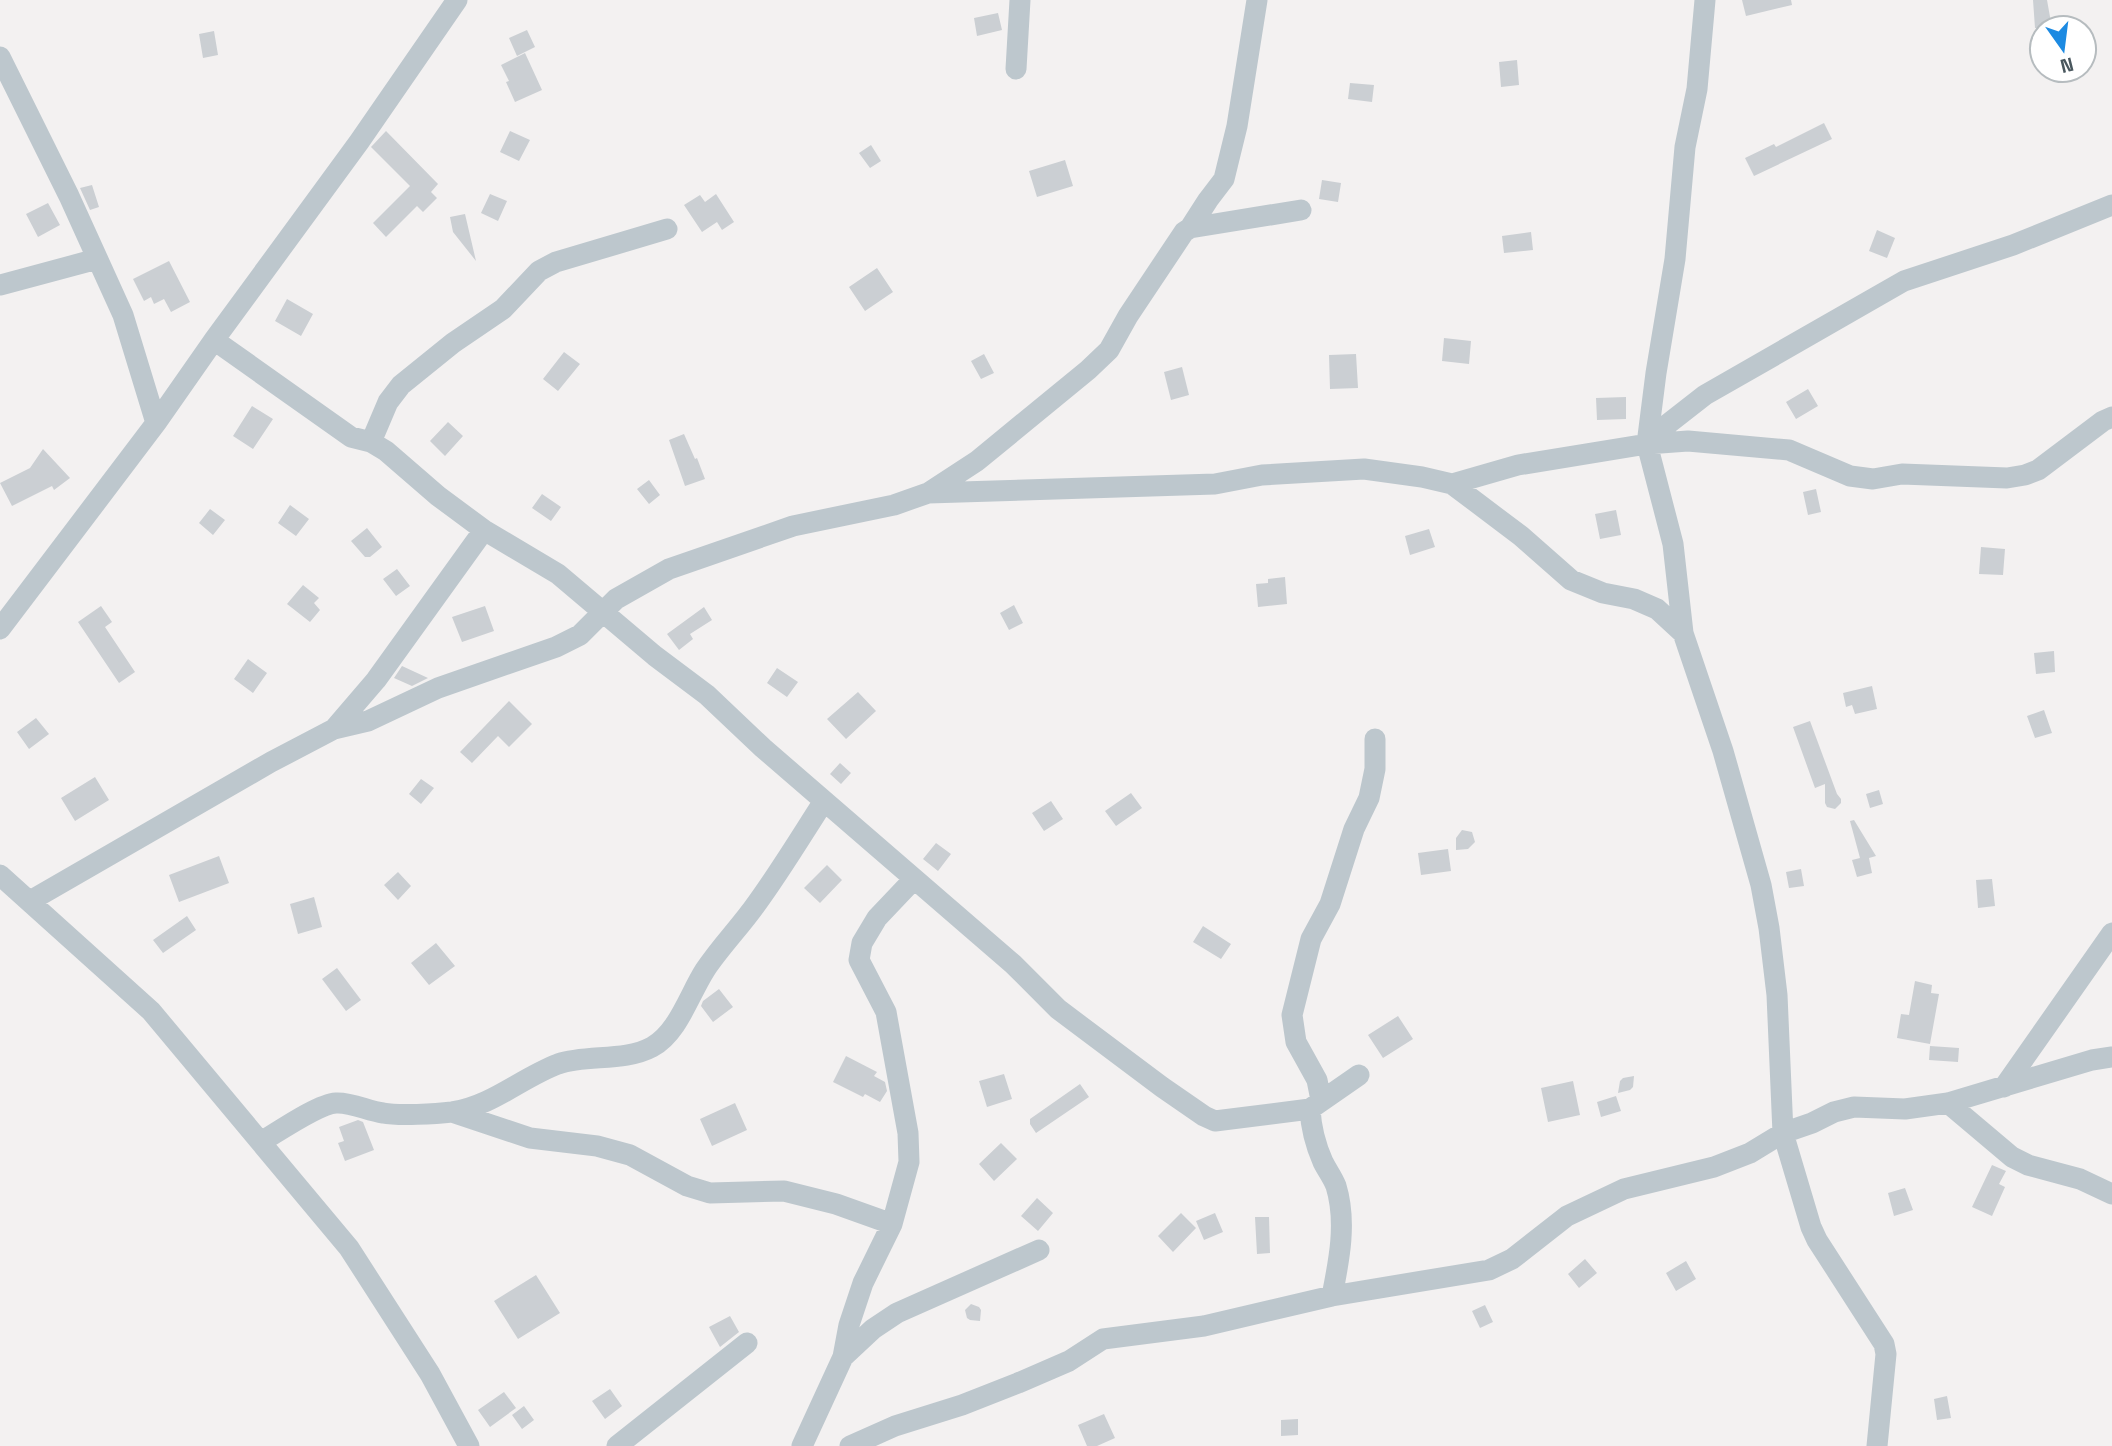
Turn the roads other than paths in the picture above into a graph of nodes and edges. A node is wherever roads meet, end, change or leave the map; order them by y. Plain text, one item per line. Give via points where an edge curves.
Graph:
1 (457, 0) edge
2 (1020, 0) edge
3 (1257, 0) edge
4 (1705, 0) edge
5 (0, 57) edge
6 (1016, 69) dead end
7 (2112, 205) edge
8 (1301, 210) dead end
9 (1190, 228) junction
10 (667, 229) dead end
11 (97, 259) junction
12 (0, 285) edge
13 (214, 340) junction
14 (2112, 417) edge
15 (156, 423) junction
16 (371, 442) junction
17 (1647, 444) junction
18 (1452, 484) junction
19 (928, 493) junction
20 (485, 530) junction
21 (602, 612) junction
22 (0, 629) edge
23 (1683, 634) junction
24 (334, 729) junction
25 (1375, 739) dead end
26 (824, 801) junction
27 (0, 875) edge
28 (914, 878) junction
29 (30, 901) junction
30 (2112, 933) edge
31 (2112, 1057) edge
32 (1359, 1075) dead end
33 (2004, 1087) junction
34 (1948, 1103) junction
35 (1316, 1104) junction
36 (452, 1112) junction
37 (1783, 1133) junction
38 (261, 1142) junction
39 (2112, 1194) edge
40 (892, 1224) junction
41 (1040, 1250) dead end
42 (1332, 1296) junction
43 (747, 1343) dead end
44 (843, 1357) junction
45 (470, 1446) edge
46 (617, 1446) edge
47 (802, 1446) edge
48 (850, 1446) edge
49 (1877, 1446) edge

1 - 13 street
2 - 6 street
3 - 9 street via 1224,179
4 - 17 street via 1675,260
5 - 11 street
7 - 17 street via 2014,245 1905,281 1705,395
8 - 9 street
9 - 19 street via 1175,243 1109,350 977,461
10 - 16 street via 539,271 503,309 401,385 388,402
11 - 12 street
11 - 15 street via 123,315
13 - 15 street
13 - 16 street via 351,437
14 - 17 street via 2038,470 2007,478 1902,474 1873,479 1850,476 1789,450 1688,441
15 - 22 street
16 - 20 street
17 - 18 street via 1518,465
17 - 23 street via 1673,544
18 - 19 street via 1364,468 1262,475 1215,484
18 - 23 street via 1571,580 1657,609
19 - 21 street via 894,505 793,526 669,569
20 - 21 street via 558,574
20 - 24 street via 376,680
21 - 24 street via 580,635 556,647 438,688 368,722
21 - 26 street via 707,695
23 - 37 street via 1761,885 1777,995
24 - 29 street
25 - 35 street via 1369,798 1330,904 1311,939 1292,1014 1296,1042 1317,1080
26 - 28 street
26 - 36 street via 758,902 706,968 667,1035 651,1048 560,1063 497,1097
27 - 29 street
28 - 35 street via 1058,1009 1204,1116 1215,1121
28 - 40 street via 877,918 862,943 859,960 886,1012 908,1132 909,1161
29 - 38 street via 151,1011
30 - 33 street
31 - 33 street
32 - 35 street
33 - 34 street
34 - 37 street via 1905,1109 1854,1107
34 - 39 street via 2012,1157
35 - 42 street via 1311,1130 1336,1185 1339,1204 1339,1259
36 - 38 street via 387,1114 336,1103
36 - 40 street via 530,1138 630,1155 687,1186 710,1193 784,1191
37 - 42 street via 1750,1153 1713,1167 1624,1189 1567,1216 1512,1259 1489,1270
37 - 49 street via 1817,1240 1884,1344
38 - 45 street via 349,1248
40 - 44 street via 863,1283
41 - 44 street via 897,1313
42 - 48 street via 1204,1326 1103,1339 1069,1361 1018,1383
43 - 46 street
44 - 47 street

